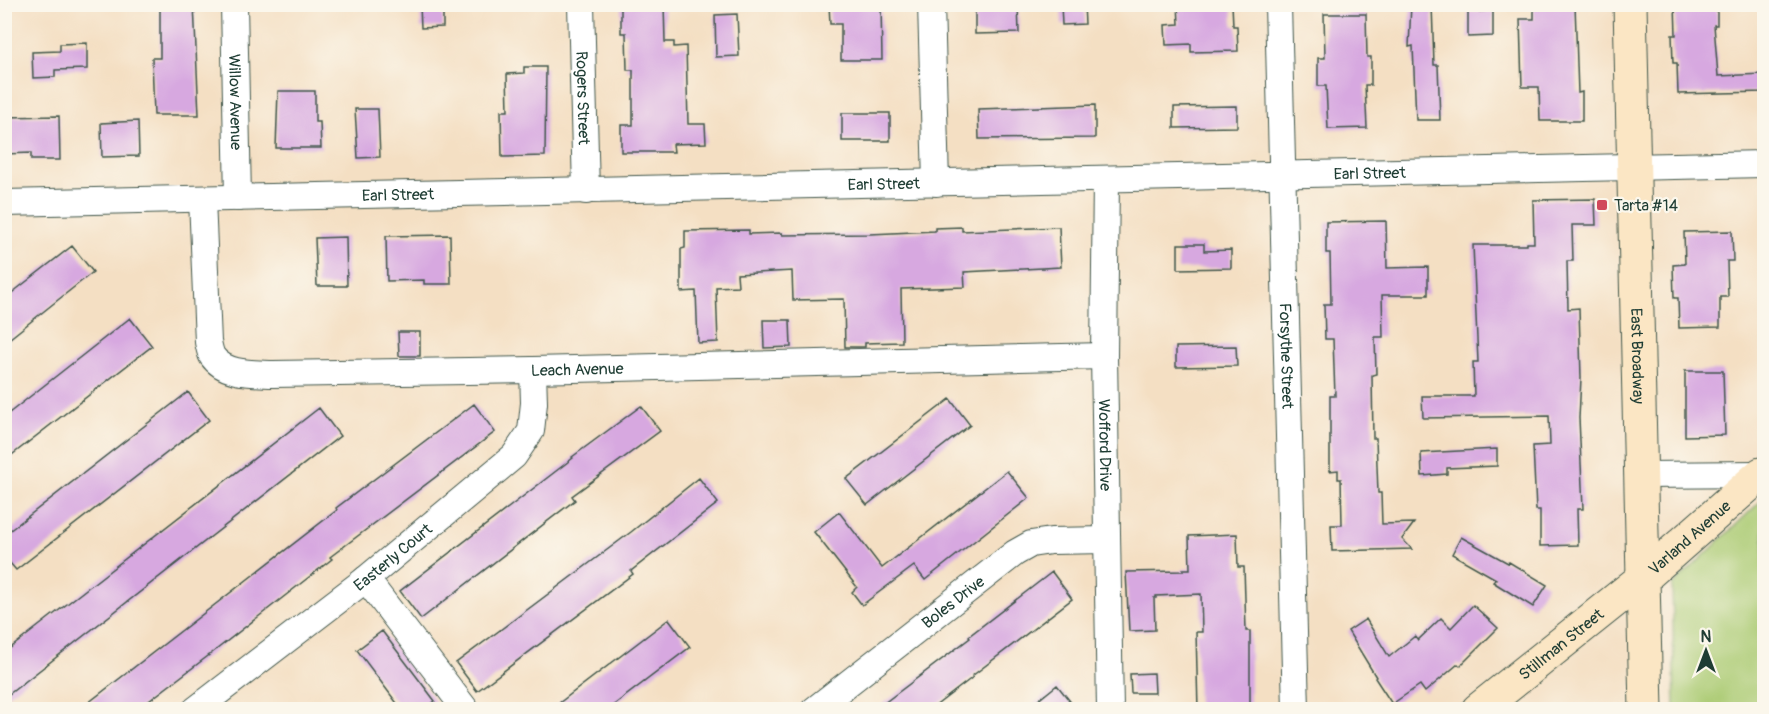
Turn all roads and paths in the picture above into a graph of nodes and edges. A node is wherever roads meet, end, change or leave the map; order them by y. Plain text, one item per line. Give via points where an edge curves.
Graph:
1 (234, 4) edge
2 (581, 4) edge
3 (931, 4) edge
4 (1278, 4) edge
5 (1630, 4) edge
6 (1764, 164) edge
7 (1634, 167) junction
8 (1282, 175) junction
9 (1106, 179) junction
10 (936, 183) junction
11 (586, 191) junction
12 (238, 198) junction
13 (202, 199) junction
14 (4, 202) edge
15 (1104, 356) junction
16 (533, 370) junction
17 (1763, 474) edge
18 (1641, 475) junction
19 (1107, 540) junction
20 (1643, 578) junction
21 (366, 579) junction
22 (195, 710) edge
23 (466, 710) edge
24 (814, 710) edge
25 (1110, 710) edge
26 (1296, 710) edge
27 (1479, 710) edge
28 (1646, 710) edge

1 - 12 street, Willow Avenue
2 - 11 street, Rogers Street
3 - 10 street
4 - 8 street, Forsythe Street
5 - 7 street, East Broadway
6 - 7 street, Earl Street
7 - 8 street, Earl Street
7 - 18 street, East Broadway
8 - 9 street, Earl Street
8 - 26 street, Forsythe Street
9 - 10 street, Earl Street
9 - 15 street, Wofford Drive
10 - 11 street, Earl Street
11 - 12 street, Earl Street
12 - 13 street, Earl Street
13 - 14 street, Earl Street
13 - 16 street, Leach Avenue via 208,342 212,356 224,366 235,371 273,374
15 - 16 street, Leach Avenue
15 - 19 street, Wofford Drive
16 - 21 street, Easterly Court via 531,431 514,456
17 - 18 street, Varland Avenue
17 - 20 street, Varland Avenue
18 - 20 street, East Broadway
19 - 24 street, Boles Drive via 1051,540 1031,544 1015,553
19 - 25 street, Wofford Drive
20 - 27 street, Stillman Street
20 - 28 street, East Broadway
21 - 22 street, Easterly Court
21 - 23 street

